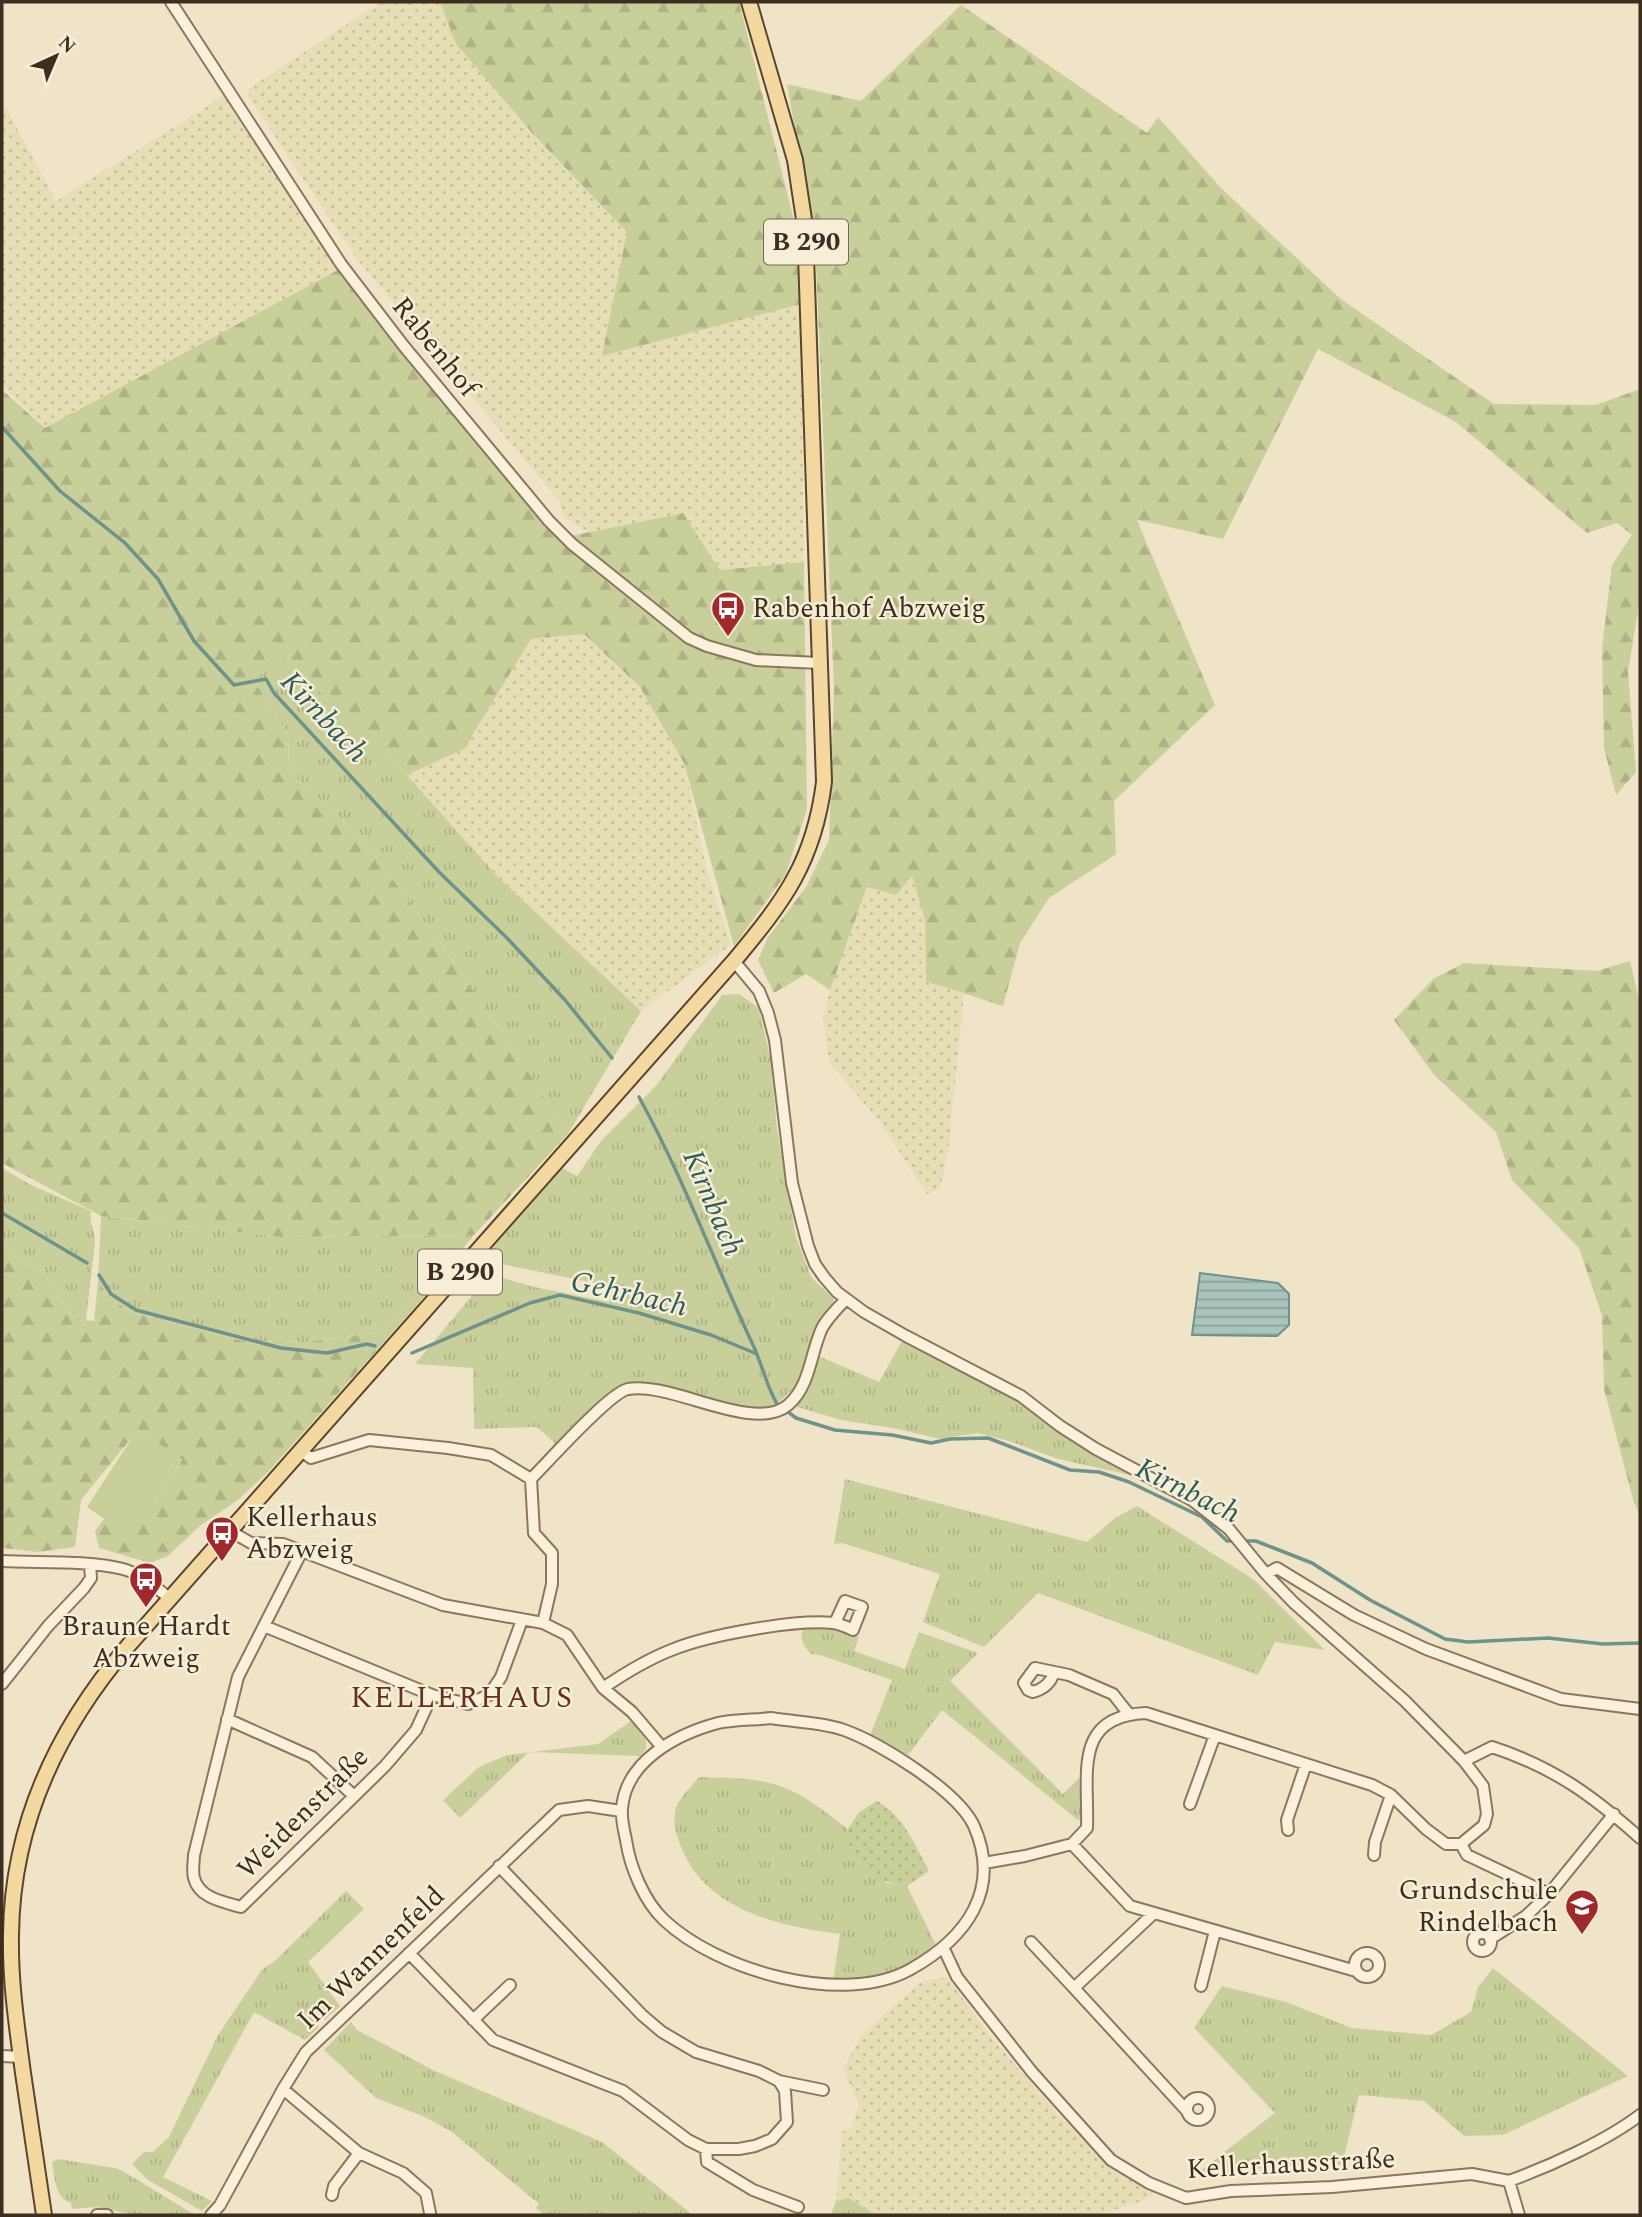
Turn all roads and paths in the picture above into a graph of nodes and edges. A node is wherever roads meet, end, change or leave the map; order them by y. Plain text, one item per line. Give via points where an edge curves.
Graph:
1 (172, 2) edge
2 (749, 2) edge
3 (819, 663) junction
4 (734, 961) junction
5 (846, 1299) junction
6 (301, 1451) junction
7 (531, 1479) junction
8 (230, 1531) junction
9 (302, 1551) junction
10 (2, 1561) edge
11 (90, 1565) junction
12 (1266, 1574) junction
13 (170, 1599) junction
14 (522, 1620) junction
15 (543, 1623) junction
16 (835, 1623) dead end
17 (264, 1626) junction
18 (1054, 1672) dead end
19 (2, 1684) edge
20 (603, 1688) junction
21 (432, 1695) junction
22 (1640, 1709) edge
23 (1128, 1713) junction
24 (227, 1719) junction
25 (1215, 1735) junction
26 (661, 1746) junction
27 (1464, 1761) junction
28 (1306, 1764) junction
29 (1391, 1795) junction
30 (354, 1796) junction
31 (1190, 1804) dead end
32 (621, 1811) junction
33 (1614, 1814) junction
34 (1288, 1830) dead end
35 (1640, 1838) edge
36 (1072, 1844) junction
37 (1461, 1844) junction
38 (1374, 1855) dead end
39 (984, 1863) junction
40 (499, 1866) junction
41 (1549, 1894) junction
42 (1153, 1914) junction
43 (1216, 1931) junction
44 (1490, 1938) dead end
45 (1031, 1942) dead end
46 (943, 1947) junction
47 (409, 1953) junction
48 (1356, 1971) dead end
49 (510, 1985) dead end
50 (1201, 1986) dead end
51 (1074, 1988) junction
52 (473, 2020) junction
53 (2, 2056) edge
54 (21, 2057) junction
55 (779, 2081) junction
56 (283, 2089) junction
57 (823, 2090) dead end
58 (1187, 2111) dead end
59 (1640, 2115) edge
60 (706, 2149) junction
61 (359, 2153) junction
62 (1509, 2181) junction
63 (332, 2195) dead end
64 (798, 2207) dead end
65 (430, 2213) dead end
66 (44, 2215) edge
67 (97, 2215) edge
68 (107, 2215) edge
69 (211, 2215) edge
70 (1519, 2215) edge

1 - 3 street, Rabenhof via 341,264 549,521 689,638 756,660
2 - 3 main road, B 290 via 795,160 805,226
3 - 4 main road, B 290 via 824,782 814,834 783,901
4 - 5 street via 759,991 775,1040 792,1183 808,1246 824,1277
4 - 6 main road, B 290
5 - 7 street via 821,1330 804,1385 787,1406 766,1415 651,1389 626,1389
5 - 12 street via 1021,1396 1096,1449 1192,1500 1229,1530
6 - 7 street via 311,1458 369,1440 448,1448 491,1455
6 - 8 main road, B 290
7 - 15 street via 534,1533 552,1553 552,1584
8 - 9 street via 251,1543 283,1544
8 - 13 main road, B 290
9 - 14 street via 443,1605
9 - 17 street
10 - 11 street
11 - 13 street via 133,1573
11 - 19 street via 91,1578 84,1588
12 - 22 street via 1276,1568 1354,1615 1426,1649 1561,1699
12 - 27 street
13 - 54 main road, B 290 via 84,1701 36,1796 18,1864 10,1935
14 - 15 street
14 - 21 street via 489,1695 468,1704
15 - 20 street via 567,1635
16 - 20 street via 788,1624 703,1639 673,1649
17 - 21 street
17 - 24 street via 238,1677
18 - 23 street via 1113,1694
20 - 26 street via 632,1712
21 - 30 street, Weidenstraße via 416,1730
23 - 25 street via 1146,1713
23 - 36 street via 1091,1740 1087,1828
24 - 30 street via 312,1757
24 - 30 street, Weidenstraße via 194,1855 194,1878 201,1891 216,1901 241,1907
25 - 28 street
25 - 31 street
26 - 32 street via 635,1774
26 - 39 street via 720,1722 771,1718 842,1729 882,1747 954,1800 974,1825
27 - 33 street via 1492,1747 1521,1756 1567,1780
27 - 37 street via 1483,1786 1487,1814 1484,1825
28 - 29 street
28 - 34 street via 1287,1819
29 - 37 street via 1446,1844
29 - 38 street via 1374,1842
32 - 40 street, Im Wannenfeld via 588,1806 559,1810
32 - 46 street via 628,1857 648,1899 664,1920 723,1958 763,1974 812,1984 868,1984 910,1970
33 - 35 street
33 - 41 street
36 - 39 street
36 - 42 street via 1130,1906
37 - 41 street via 1467,1855
39 - 46 street via 982,1894 972,1916
40 - 47 street, Im Wannenfeld
40 - 55 street via 662,2032 696,2052
41 - 44 street via 1526,1916
42 - 43 street
42 - 51 street
43 - 48 street
43 - 50 street
45 - 51 street
46 - 62 street, Kellerhausstraße via 957,1977 1031,2072 1111,2160 1186,2198 1472,2174
47 - 52 street
47 - 56 street, Im Wannenfeld via 306,2052
49 - 52 street
51 - 58 street
52 - 60 street via 493,2040 623,2091
53 - 54 street
54 - 66 main road, B 290
55 - 57 street
55 - 60 street via 785,2091 787,2122 772,2139 739,2149
56 - 61 street
56 - 69 street, Im Wannenfeld
59 - 62 street via 1580,2150
60 - 64 street via 707,2162 753,2190
61 - 63 street
61 - 65 street via 403,2173 426,2193
62 - 70 street
67 - 68 street

